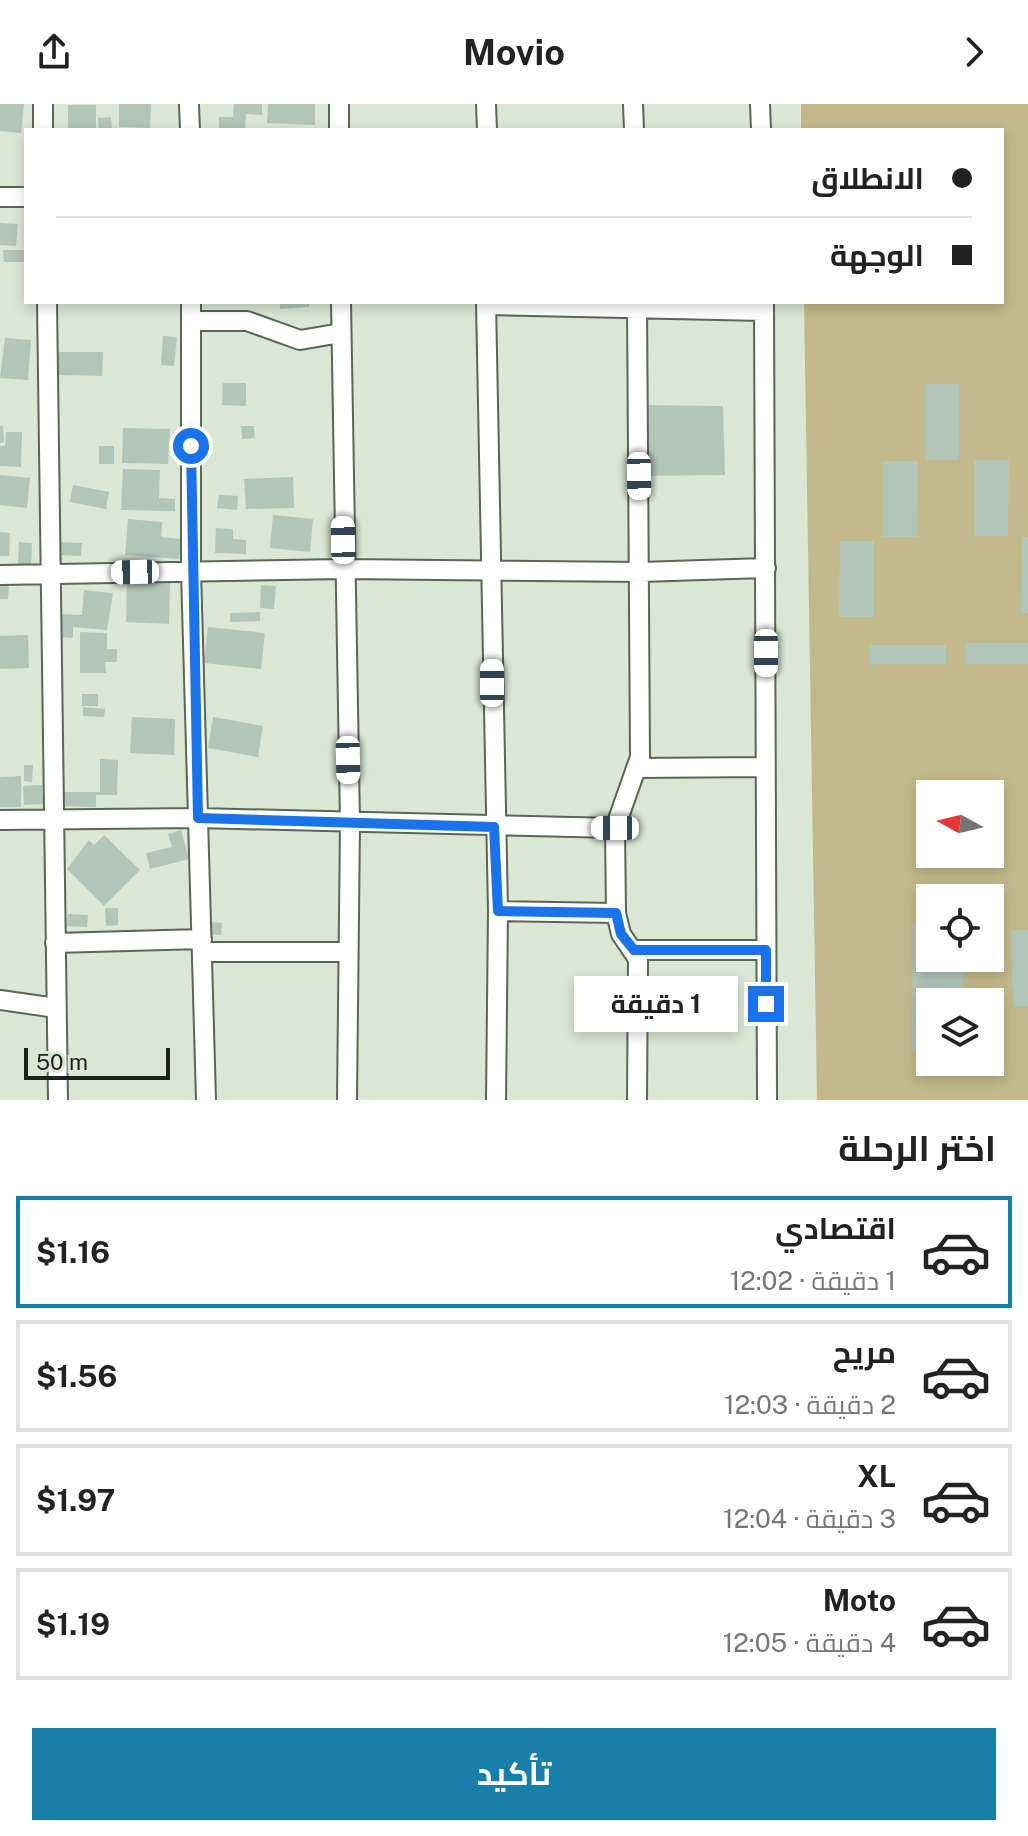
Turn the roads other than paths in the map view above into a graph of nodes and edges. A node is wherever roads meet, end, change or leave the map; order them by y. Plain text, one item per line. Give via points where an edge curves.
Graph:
1 (43, 104) edge
2 (189, 104) edge
3 (339, 104) edge
4 (486, 104) edge
5 (633, 104) edge
6 (760, 104) edge
7 (43, 128) edge
8 (190, 128) edge
9 (339, 128) edge
10 (487, 128) edge
11 (634, 128) edge
12 (761, 128) edge
13 (0, 197) edge
14 (24, 197) edge
15 (47, 304) edge
16 (341, 304) edge
17 (486, 304) edge
18 (637, 305) edge
19 (764, 306) edge
20 (191, 312) edge
21 (341, 333) junction
22 (491, 568) junction
23 (766, 568) junction
24 (344, 569) junction
25 (191, 571) junction
26 (641, 572) junction
27 (51, 574) junction
28 (0, 575) edge
29 (765, 767) junction
30 (636, 768) junction
31 (198, 818) junction
32 (53, 819) junction
33 (0, 820) edge
34 (350, 823) junction
35 (494, 827) junction
36 (615, 828) junction
37 (498, 911) junction
38 (616, 913) junction
39 (55, 943) junction
40 (202, 946) junction
41 (634, 950) junction
42 (766, 950) junction
43 (348, 952) junction
44 (0, 1000) edge
45 (56, 1008) junction
46 (58, 1100) edge
47 (206, 1100) edge
48 (347, 1100) edge
49 (496, 1100) edge
50 (637, 1100) edge
51 (767, 1100) edge

1 - 7 street
2 - 8 street
3 - 9 street
4 - 10 street
5 - 11 street
6 - 12 street
13 - 14 street
15 - 27 street
16 - 21 street
17 - 18 street
17 - 22 street
18 - 19 street
18 - 26 street
19 - 23 street
20 - 21 street via 247,321 300,340
20 - 25 street
21 - 24 street
22 - 24 street
22 - 26 street
22 - 35 street
23 - 26 street
23 - 29 street
24 - 25 street
24 - 34 street
25 - 27 street
25 - 31 street
26 - 30 street
27 - 28 street
27 - 32 street
29 - 30 street
29 - 42 street
30 - 36 street
31 - 32 street
31 - 34 street
31 - 40 street
32 - 33 street
32 - 39 street
34 - 35 street
34 - 43 street
35 - 36 street
35 - 37 street
36 - 38 street
37 - 38 street
37 - 49 street
38 - 41 street via 621,934
39 - 40 street
39 - 45 street
40 - 43 street
40 - 47 street
41 - 42 street
41 - 50 street
42 - 51 street
43 - 48 street
44 - 45 street
45 - 46 street

